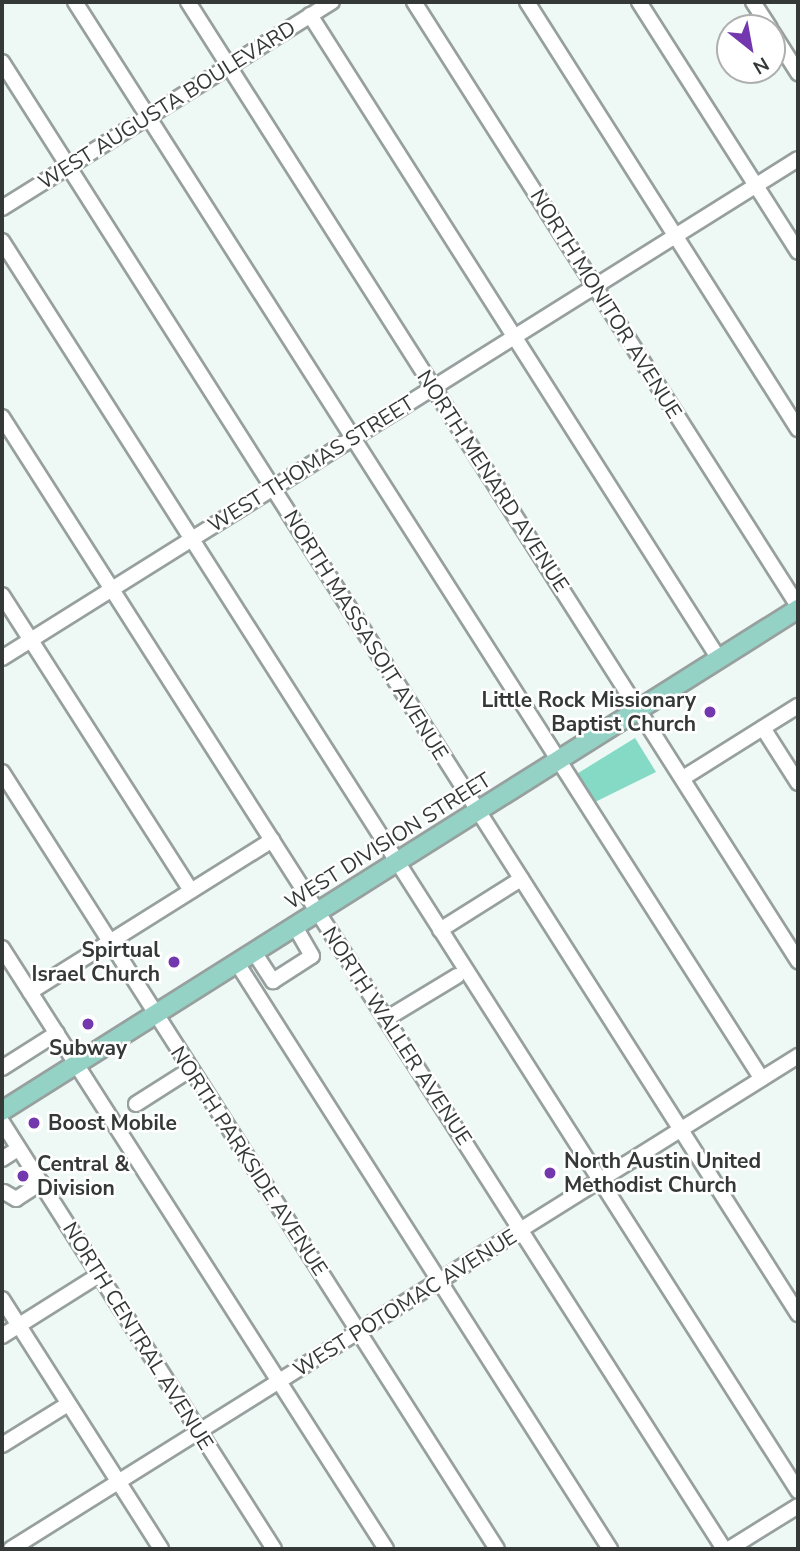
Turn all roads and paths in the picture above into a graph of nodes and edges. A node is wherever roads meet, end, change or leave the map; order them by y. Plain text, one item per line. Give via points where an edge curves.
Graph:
1 (75, 2) edge
2 (188, 2) edge
3 (332, 2) edge
4 (414, 2) edge
5 (527, 2) edge
6 (639, 2) edge
7 (310, 15) junction
8 (786, 54) edge
9 (2, 62) edge
10 (229, 66) junction
11 (798, 73) edge
12 (148, 117) junction
13 (798, 159) edge
14 (68, 167) junction
15 (756, 185) junction
16 (2, 208) edge
17 (675, 236) junction
18 (2, 241) edge
19 (798, 252) edge
20 (595, 286) junction
21 (515, 337) junction
22 (433, 388) junction
23 (2, 417) edge
24 (798, 429) edge
25 (353, 438) junction
26 (273, 488) junction
27 (193, 538) junction
28 (112, 589) junction
29 (2, 595) edge
30 (798, 608) edge
31 (31, 640) junction
32 (2, 659) edge
33 (719, 659) junction
34 (798, 706) edge
35 (639, 710) junction
36 (763, 728) junction
37 (559, 760) junction
38 (2, 772) edge
39 (682, 778) junction
40 (798, 783) edge
41 (477, 811) junction
42 (272, 840) junction
43 (397, 862) junction
44 (521, 879) junction
45 (191, 891) junction
46 (317, 912) junction
47 (295, 926) junction
48 (440, 930) junction
49 (110, 942) junction
50 (2, 948) edge
51 (254, 952) junction
52 (798, 961) edge
53 (237, 962) junction
54 (457, 976) dead end
55 (30, 992) junction
56 (156, 1014) junction
57 (386, 1018) junction
58 (57, 1033) junction
59 (798, 1056) edge
60 (76, 1064) junction
61 (2, 1068) edge
62 (191, 1069) junction
63 (761, 1079) junction
64 (136, 1104) dead end
65 (2, 1111) edge
66 (2, 1122) edge
67 (681, 1130) junction
68 (18, 1149) junction
69 (2, 1159) edge
70 (601, 1180) junction
71 (41, 1183) junction
72 (4, 1192) dead end
73 (520, 1230) junction
74 (99, 1275) junction
75 (439, 1281) junction
76 (2, 1299) edge
77 (798, 1314) edge
78 (19, 1325) junction
79 (358, 1332) junction
80 (2, 1336) edge
81 (279, 1381) junction
82 (68, 1404) junction
83 (199, 1432) junction
84 (2, 1445) edge
85 (118, 1482) junction
86 (798, 1491) edge
87 (798, 1506) edge
88 (11, 1549) edge
89 (161, 1549) edge
90 (274, 1549) edge
91 (386, 1549) edge
92 (497, 1549) edge
93 (610, 1549) edge
94 (726, 1549) edge

1 - 12 street
2 - 10 street, NORTH MENARD AVENUE
3 - 7 street, WEST AUGUSTA BOULEVARD
4 - 20 street, NORTH MONITOR AVENUE
5 - 17 street
6 - 15 street
7 - 10 street, WEST AUGUSTA BOULEVARD
7 - 21 street
8 - 11 street
9 - 14 street, NORTH MASSASOIT AVENUE
10 - 12 street, WEST AUGUSTA BOULEVARD
10 - 22 street, NORTH MENARD AVENUE
12 - 14 street, WEST AUGUSTA BOULEVARD
12 - 25 street
13 - 15 street, WEST THOMAS STREET
14 - 16 street, WEST AUGUSTA BOULEVARD
14 - 26 street, NORTH MASSASOIT AVENUE
15 - 17 street, WEST THOMAS STREET
15 - 19 street
17 - 20 street, WEST THOMAS STREET
17 - 24 street
18 - 27 street
20 - 21 street, WEST THOMAS STREET
20 - 30 street, NORTH MONITOR AVENUE
21 - 22 street, WEST THOMAS STREET
21 - 33 street
22 - 25 street, WEST THOMAS STREET
22 - 35 street, NORTH MENARD AVENUE
23 - 28 street, NORTH WALLER AVENUE
25 - 26 street, WEST THOMAS STREET
25 - 37 street
26 - 27 street, WEST THOMAS STREET
26 - 41 street, NORTH MASSASOIT AVENUE
27 - 28 street, WEST THOMAS STREET
27 - 43 street
28 - 31 street, WEST THOMAS STREET
28 - 42 street, NORTH WALLER AVENUE
29 - 31 street
30 - 33 main road, WEST DIVISION STREET
31 - 32 street, WEST THOMAS STREET
31 - 45 street
33 - 35 main road, WEST DIVISION STREET
34 - 36 street
35 - 37 main road, WEST DIVISION STREET
35 - 39 street, NORTH MENARD AVENUE
36 - 39 street
36 - 40 street
37 - 41 main road, WEST DIVISION STREET
37 - 63 street
38 - 49 street, NORTH PARKSIDE AVENUE
39 - 52 street, NORTH MENARD AVENUE
41 - 43 main road, WEST DIVISION STREET
41 - 44 street, NORTH MASSASOIT AVENUE
42 - 45 street
42 - 46 street, NORTH WALLER AVENUE
43 - 46 main road, WEST DIVISION STREET
43 - 48 street
44 - 48 street
44 - 67 street, NORTH MASSASOIT AVENUE
45 - 49 street
46 - 47 main road, WEST DIVISION STREET
46 - 57 street, NORTH WALLER AVENUE
47 - 51 main road, WEST DIVISION STREET
47 - 51 street via 312,956 273,981
48 - 70 street
49 - 55 street
49 - 56 street, NORTH PARKSIDE AVENUE
50 - 55 street
51 - 53 main road, WEST DIVISION STREET
53 - 56 main road, WEST DIVISION STREET
53 - 75 street
54 - 57 street
55 - 58 street
56 - 60 main road, WEST DIVISION STREET
56 - 62 street, NORTH PARKSIDE AVENUE
57 - 73 street, NORTH WALLER AVENUE
58 - 60 street
58 - 61 street
59 - 63 street, WEST POTOMAC AVENUE
60 - 65 main road, WEST DIVISION STREET
60 - 81 street
62 - 64 street
62 - 79 street, NORTH PARKSIDE AVENUE
63 - 67 street, WEST POTOMAC AVENUE
66 - 68 street, NORTH CENTRAL AVENUE
67 - 70 street, WEST POTOMAC AVENUE
67 - 77 street, NORTH MASSASOIT AVENUE
68 - 69 street
68 - 71 street, NORTH CENTRAL AVENUE
70 - 73 street, WEST POTOMAC AVENUE
70 - 86 street
71 - 72 street via 16,1199
71 - 74 street, NORTH CENTRAL AVENUE
73 - 75 street, WEST POTOMAC AVENUE
73 - 94 street, NORTH WALLER AVENUE
74 - 78 street
74 - 83 street, NORTH CENTRAL AVENUE
75 - 79 street, WEST POTOMAC AVENUE
75 - 93 street
76 - 78 street
78 - 80 street
78 - 82 street
79 - 81 street, WEST POTOMAC AVENUE
79 - 92 street, NORTH PARKSIDE AVENUE
81 - 83 street, WEST POTOMAC AVENUE
81 - 91 street
82 - 84 street
82 - 85 street
83 - 85 street, WEST POTOMAC AVENUE
83 - 90 street, NORTH CENTRAL AVENUE
85 - 88 street, WEST POTOMAC AVENUE
85 - 89 street
87 - 94 street

